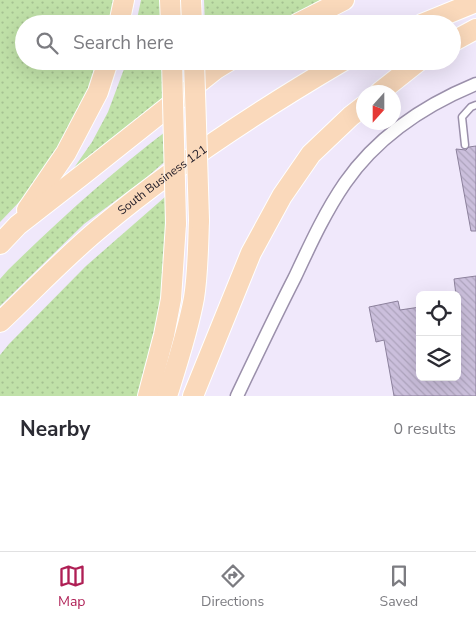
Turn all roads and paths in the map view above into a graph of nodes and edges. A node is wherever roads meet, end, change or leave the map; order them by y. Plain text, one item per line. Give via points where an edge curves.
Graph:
1 (124, 0) edge
2 (170, 0) edge
3 (191, 0) edge
4 (344, 0) edge
5 (476, 2) edge
6 (121, 15) edge
7 (171, 15) edge
8 (192, 15) edge
9 (315, 15) edge
10 (444, 15) edge
11 (476, 29) edge
12 (461, 37) edge
13 (105, 70) edge
14 (172, 70) edge
15 (194, 70) edge
16 (215, 70) edge
17 (328, 70) edge
18 (408, 70) edge
19 (476, 84) edge
20 (389, 85) edge
21 (476, 105) edge
22 (356, 112) edge
23 (465, 145) dead end
24 (18, 224) junction
25 (0, 244) edge
26 (0, 322) edge
27 (208, 358) junction
28 (148, 396) edge
29 (167, 396) edge
30 (184, 396) edge
31 (193, 396) edge
32 (237, 396) edge

1 - 6 main road
2 - 7 main road
3 - 8 main road
4 - 9 main road
5 - 10 main road
11 - 12 main road
13 - 24 main road via 98,92 66,153
14 - 28 main road, bridge via 176,223 171,299
15 - 29 main road, bridge via 198,251 194,298
16 - 24 main road
17 - 26 main road, South Business 121 via 278,99 169,173 98,230
18 - 20 main road
19 - 32 street via 413,116 384,140 345,182
21 - 23 lane via 462,117
22 - 27 main road via 311,154 282,196 251,253
24 - 25 main road
27 - 30 main road via 194,372
27 - 31 main road

